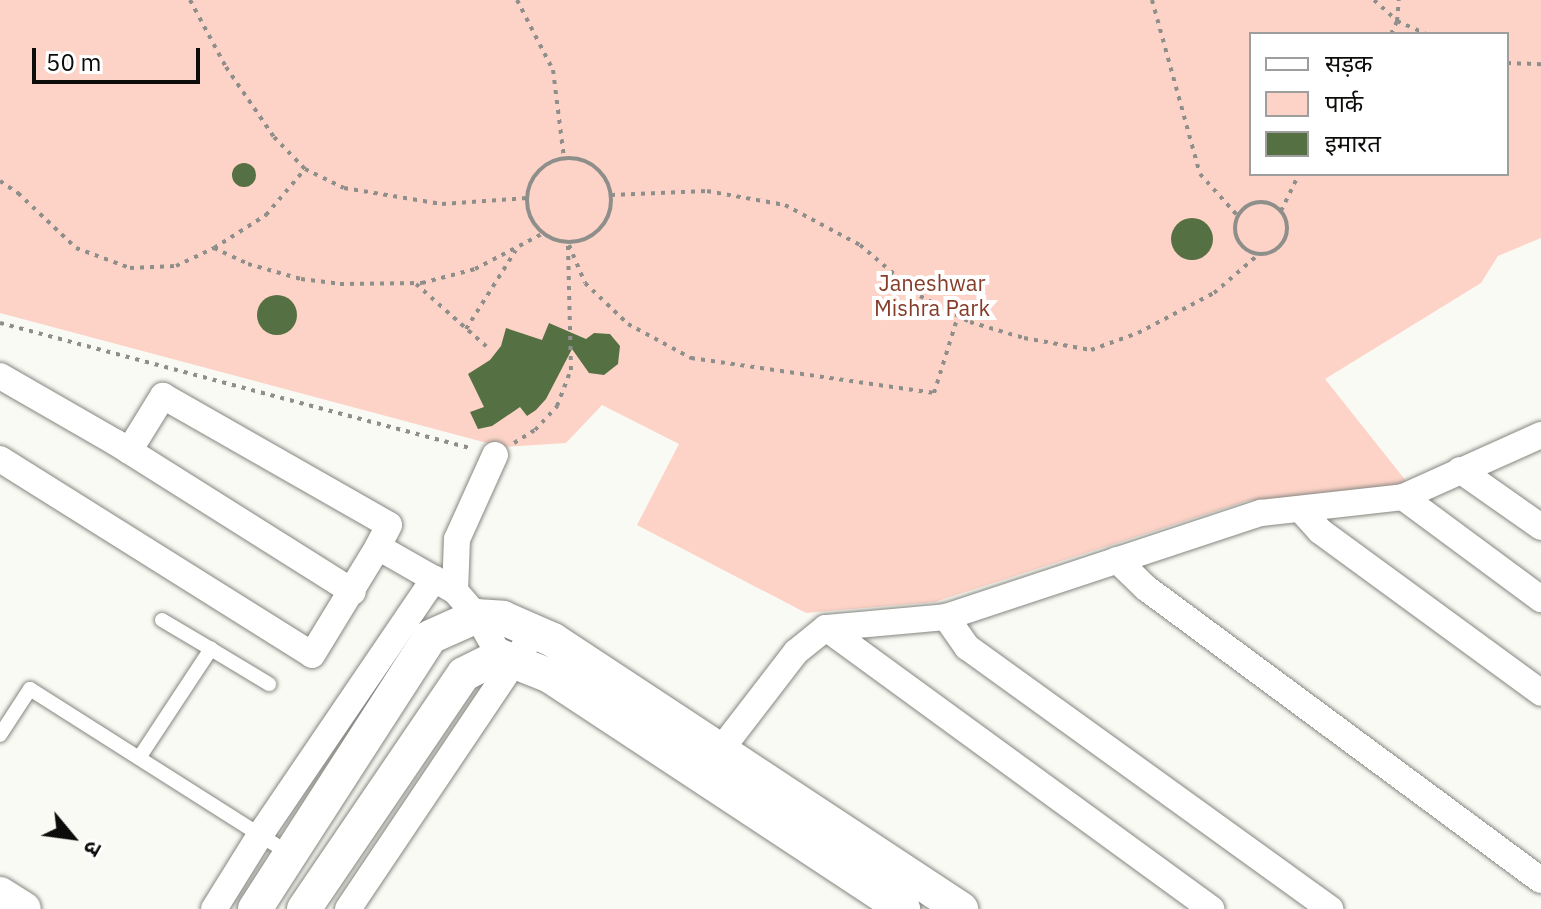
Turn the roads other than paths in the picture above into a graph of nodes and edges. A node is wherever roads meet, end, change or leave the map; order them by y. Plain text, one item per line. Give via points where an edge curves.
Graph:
1 (0, 376) edge
2 (1535, 443) edge
3 (129, 451) junction
4 (495, 455) road end
5 (0, 459) edge
6 (1460, 470) junction
7 (1403, 497) junction
8 (1302, 511) junction
9 (1541, 527) edge
10 (378, 547) junction
11 (1117, 560) junction
12 (353, 592) junction
13 (455, 596) junction
14 (1541, 599) edge
15 (946, 617) junction
16 (162, 620) dead end
17 (826, 628) junction
18 (534, 632) junction
19 (211, 649) junction
20 (507, 658) junction
21 (269, 684) dead end
22 (1541, 693) edge
23 (0, 735) edge
24 (719, 752) junction
25 (139, 758) junction
26 (260, 835) junction
27 (291, 855) junction
28 (1538, 873) edge
29 (0, 894) edge
30 (24, 909) edge
31 (214, 909) edge
32 (255, 909) edge
33 (304, 909) edge
34 (348, 909) edge
35 (903, 909) edge
36 (961, 909) edge
37 (1212, 909) edge
38 (1330, 909) edge

1 - 3 street
2 - 6 street
3 - 10 street via 163,396 389,525
3 - 12 street
4 - 13 street via 457,539
5 - 12 street via 312,655
6 - 7 street
6 - 9 street
7 - 8 street
7 - 14 street
8 - 11 street via 1261,513
8 - 22 street via 1320,531
10 - 12 street
10 - 13 street
11 - 15 street
11 - 28 street via 1146,588
13 - 18 street
13 - 20 street
13 - 26 street
13 - 27 street
15 - 17 street
15 - 38 street via 967,647
16 - 19 lane
17 - 24 street via 796,652
17 - 37 street
18 - 20 street
18 - 24 street
19 - 21 lane
19 - 25 lane
20 - 33 street via 464,674
20 - 34 street
20 - 35 street via 550,676
23 - 25 lane via 30,689
24 - 36 street
25 - 26 lane
26 - 27 lane
26 - 31 street
27 - 32 street
29 - 30 street

